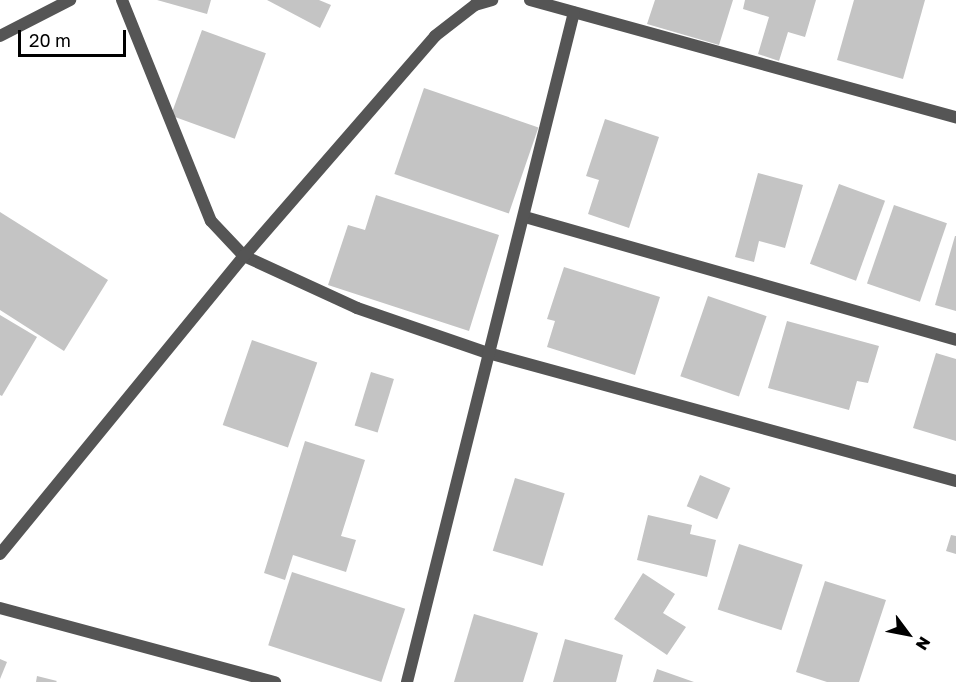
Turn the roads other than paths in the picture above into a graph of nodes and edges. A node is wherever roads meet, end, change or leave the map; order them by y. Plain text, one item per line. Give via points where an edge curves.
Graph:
1 (70, 0) edge
2 (122, 0) edge
3 (492, 0) edge
4 (530, 0) edge
5 (474, 3) edge
6 (574, 12) junction
7 (0, 36) edge
8 (956, 117) edge
9 (525, 217) junction
10 (244, 256) junction
11 (956, 340) edge
12 (488, 353) junction
13 (956, 481) edge
14 (0, 554) edge
15 (0, 608) edge
16 (275, 682) edge
17 (407, 682) edge

1 - 7 street
2 - 10 street via 211,221
3 - 5 street
4 - 6 street
5 - 10 street via 435,36
6 - 8 street
6 - 9 street
9 - 11 street
9 - 12 street
10 - 12 street via 357,308
10 - 14 street
12 - 13 street
12 - 17 street
15 - 16 street

